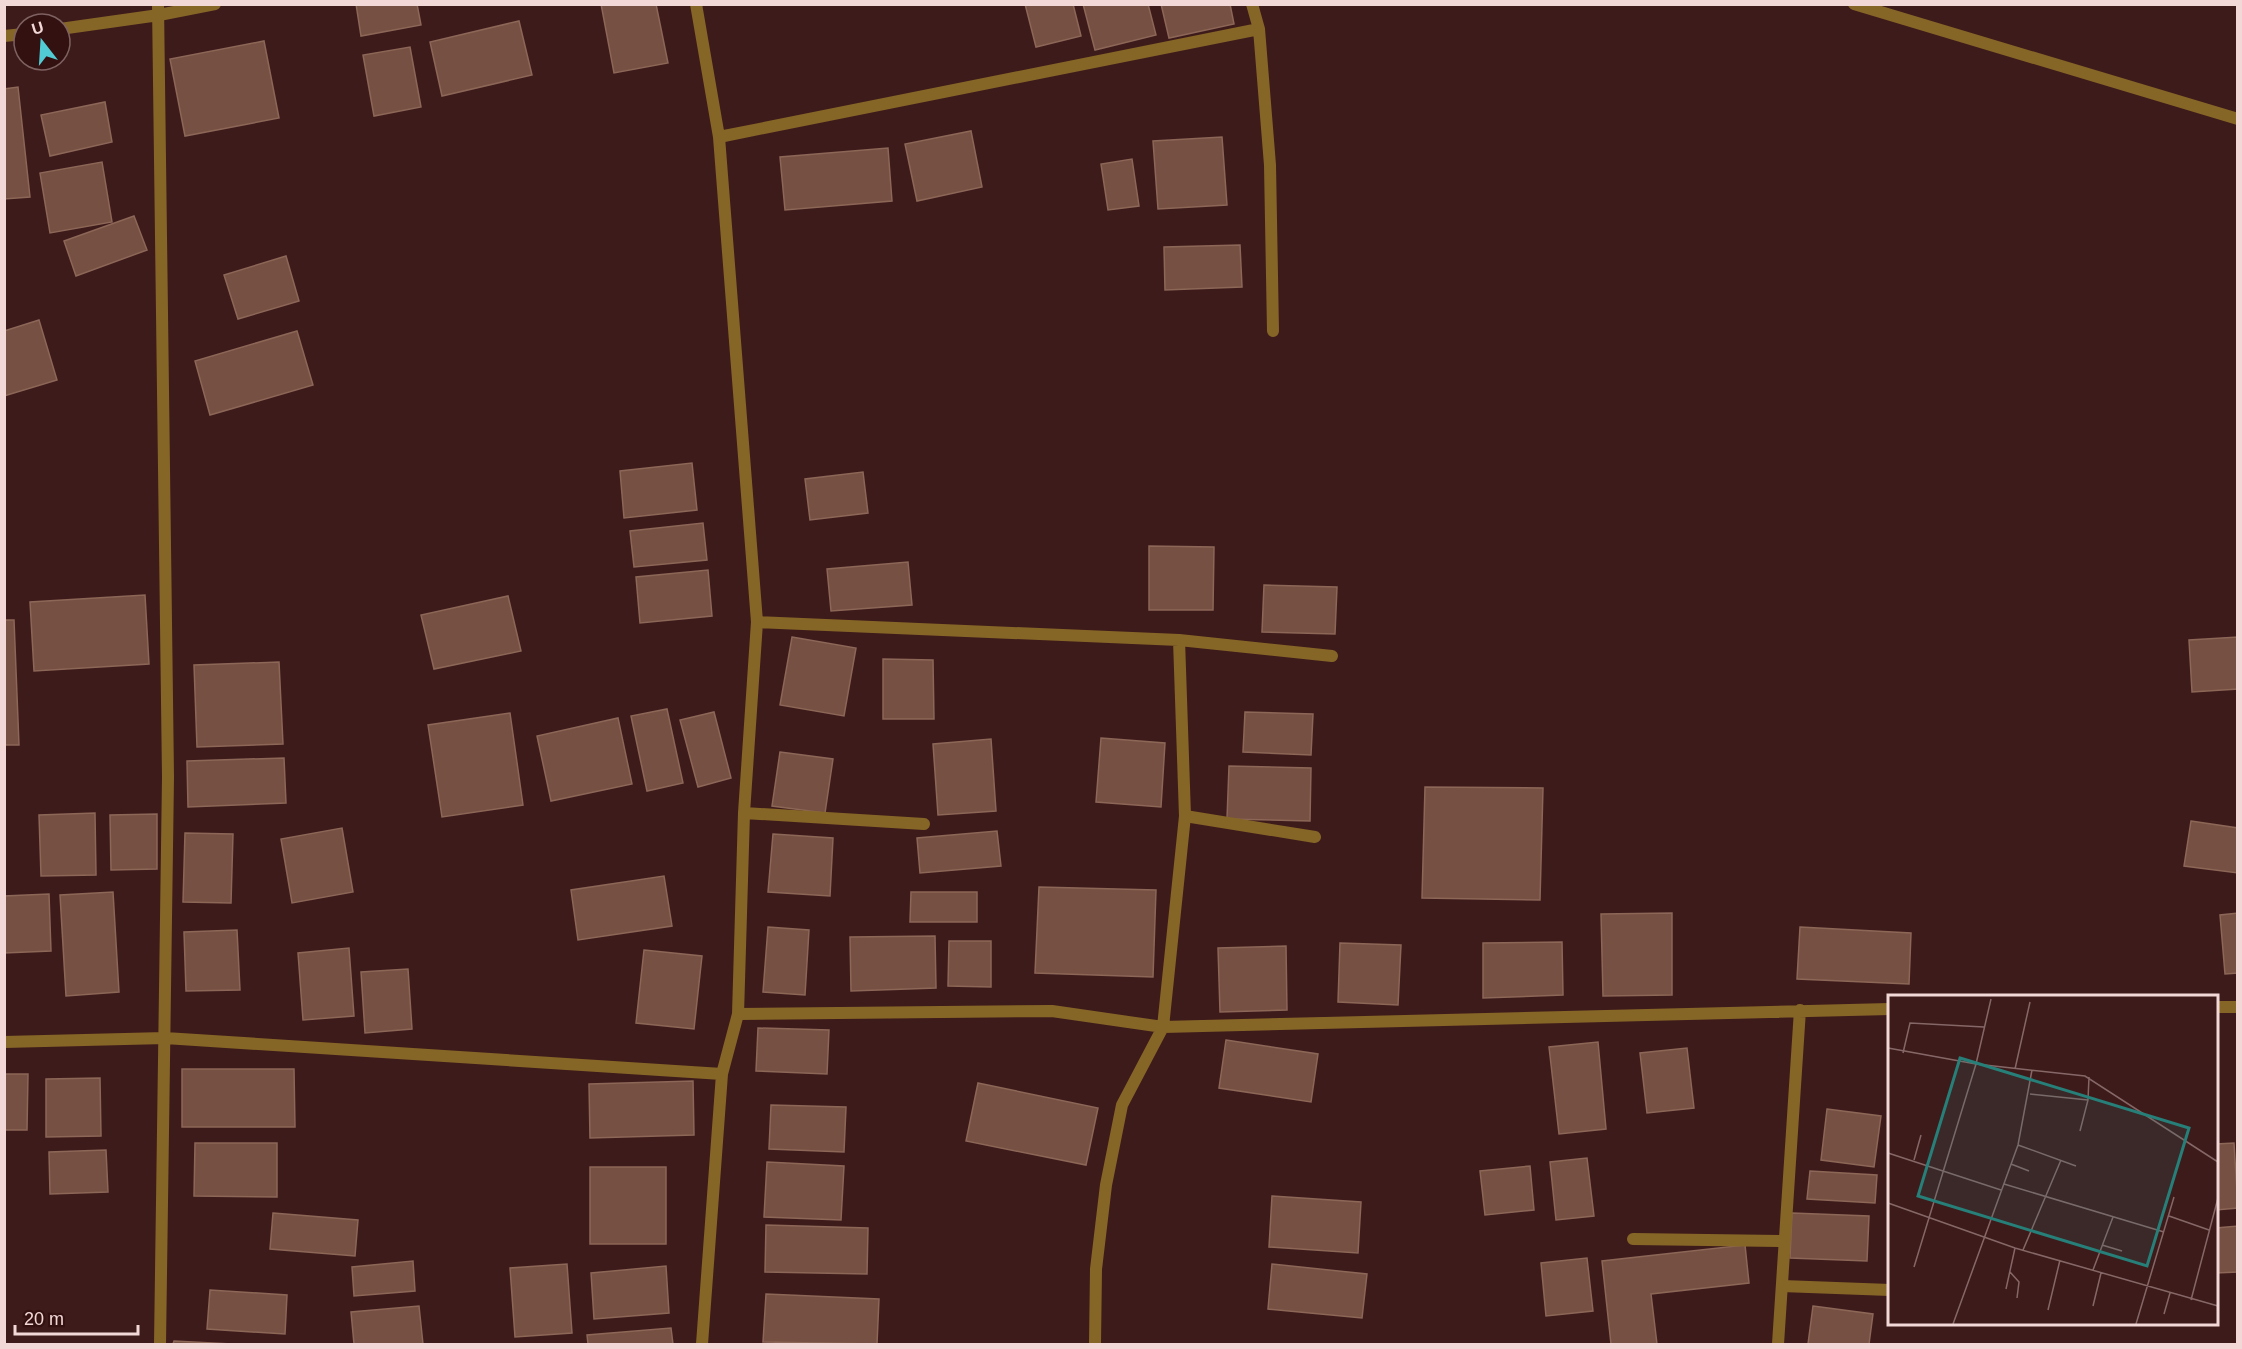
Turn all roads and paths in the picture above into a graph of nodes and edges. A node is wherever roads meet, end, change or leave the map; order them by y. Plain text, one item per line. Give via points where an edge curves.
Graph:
1 (214, 4) edge
2 (696, 4) edge
3 (1252, 4) edge
4 (1854, 4) edge
5 (159, 10) edge
6 (72, 27) edge
7 (1259, 29) junction
8 (2238, 119) edge
9 (719, 137) junction
10 (1273, 331) dead end
11 (757, 622) junction
12 (1179, 640) junction
13 (1332, 656) dead end
14 (744, 813) junction
15 (1185, 816) junction
16 (924, 824) dead end
17 (1315, 837) dead end
18 (2218, 1007) edge
19 (2238, 1007) edge
20 (1888, 1009) edge
21 (1800, 1010) junction
22 (738, 1014) junction
23 (1163, 1027) junction
24 (165, 1038) junction
25 (4, 1042) edge
26 (722, 1074) junction
27 (1633, 1239) dead end
28 (1785, 1241) junction
29 (1782, 1286) junction
30 (1888, 1290) edge
31 (160, 1344) edge
32 (702, 1344) edge
33 (1095, 1344) edge
34 (1778, 1344) edge

1 - 5 street
2 - 9 street
3 - 7 street
4 - 8 street
5 - 6 street
5 - 24 street via 168,777
7 - 9 street
7 - 10 street via 1270,165
9 - 11 street
11 - 12 street
11 - 14 street
12 - 13 street
12 - 15 street
14 - 16 street
14 - 22 street
15 - 17 street
15 - 23 street
18 - 19 street
20 - 21 street
21 - 23 street
21 - 28 street
22 - 23 street via 1052,1011
22 - 26 street
23 - 33 street via 1122,1105 1106,1185 1096,1269
24 - 25 street
24 - 26 street
24 - 31 street
26 - 32 street
27 - 28 street
28 - 29 street
29 - 30 street
29 - 34 street

